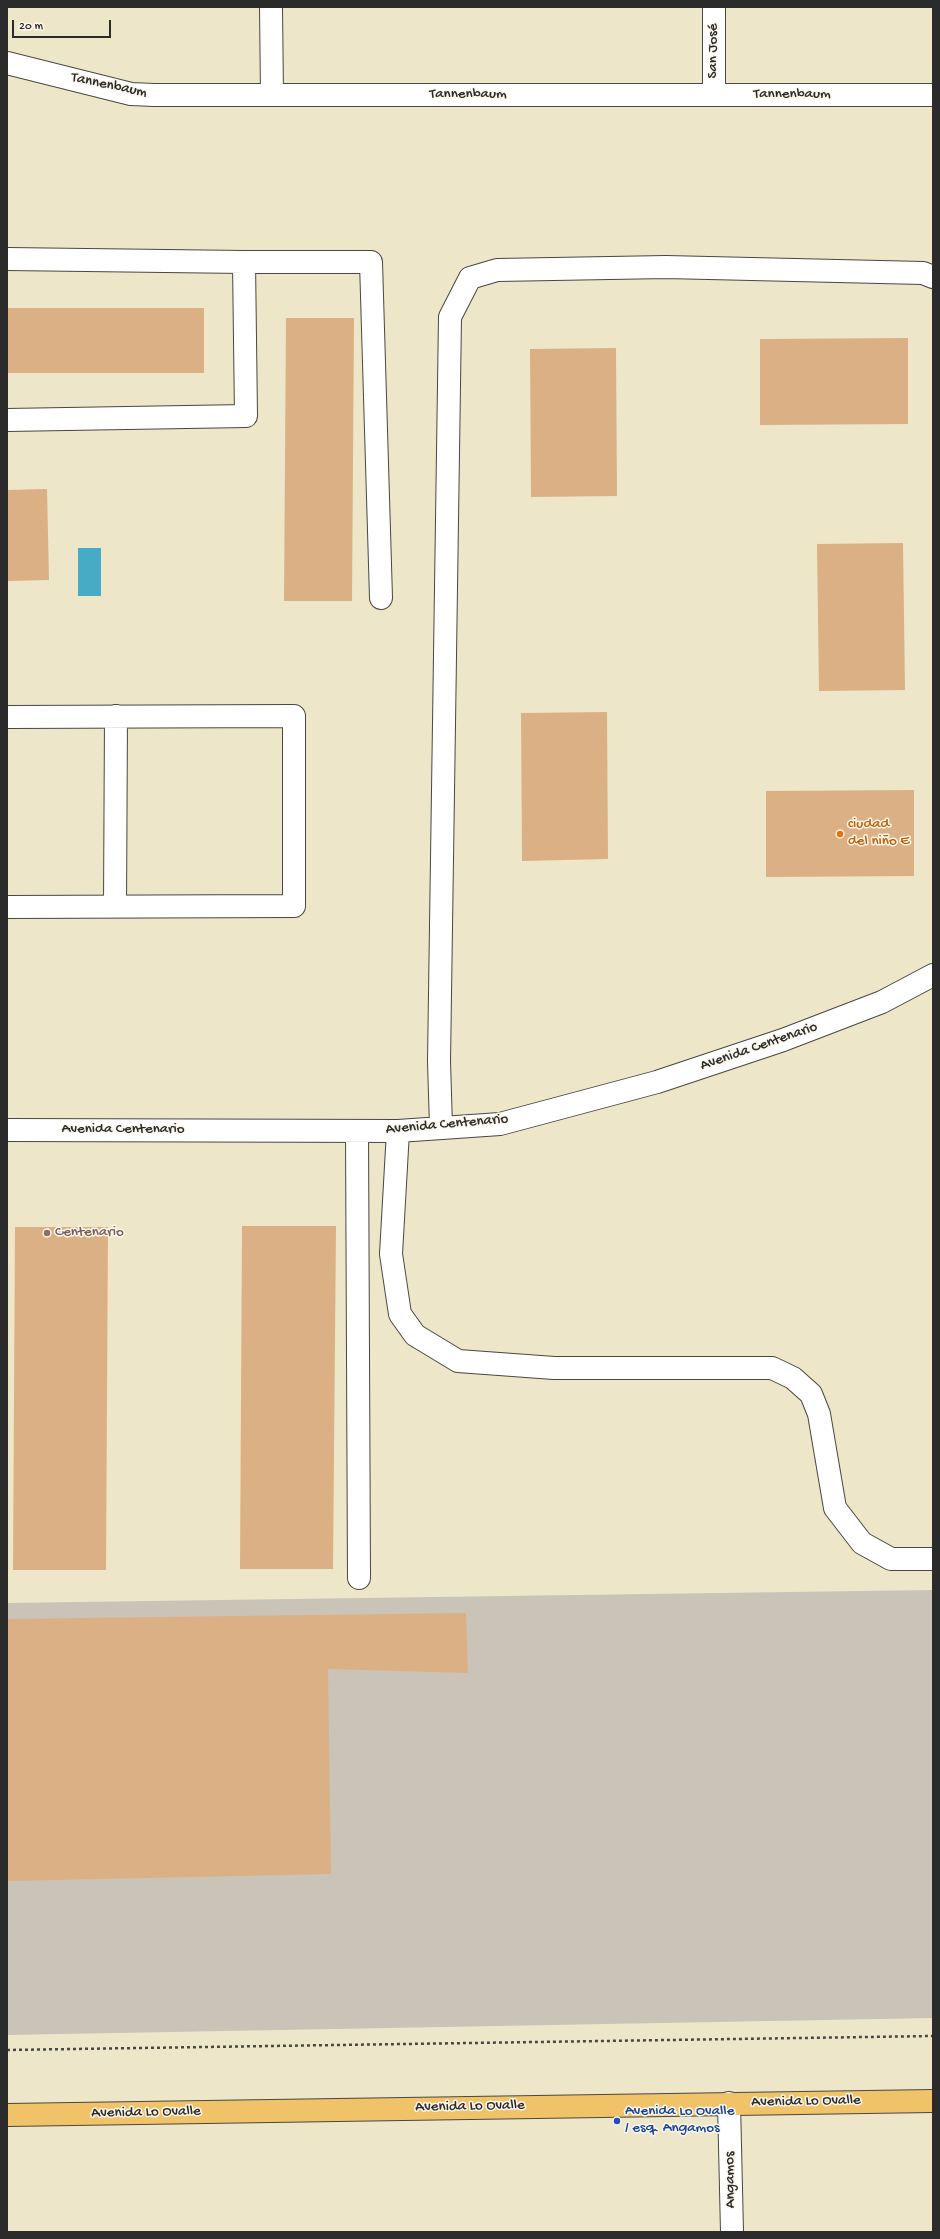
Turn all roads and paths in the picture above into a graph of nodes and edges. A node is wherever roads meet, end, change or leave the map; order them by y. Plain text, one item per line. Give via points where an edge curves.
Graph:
1 (271, 7) edge
2 (714, 7) edge
3 (7, 63) edge
4 (272, 95) junction
5 (714, 95) junction
6 (933, 95) edge
7 (7, 259) edge
8 (244, 262) junction
9 (933, 277) edge
10 (7, 420) edge
11 (381, 598) dead end
12 (116, 716) junction
13 (7, 717) edge
14 (115, 906) junction
15 (7, 907) edge
16 (933, 975) edge
17 (441, 1127) junction
18 (7, 1130) edge
19 (357, 1131) junction
20 (398, 1131) junction
21 (933, 1559) edge
22 (359, 1578) dead end
23 (933, 2036) edge
24 (7, 2050) edge
25 (933, 2101) edge
26 (729, 2103) junction
27 (7, 2115) edge
28 (732, 2232) edge

1 - 4 street
2 - 5 street, San José
3 - 4 street, Tannenbaum via 131,94
4 - 5 street, Tannenbaum
5 - 6 street, Tannenbaum
7 - 8 street
8 - 10 street via 246,416
8 - 11 street via 371,262
9 - 17 street via 923,273 666,267 497,270 470,278 450,317 439,1061
12 - 13 street
12 - 14 street
12 - 14 street via 294,716 294,906
14 - 15 street
16 - 17 street, Avenida Centenario via 882,1002 846,1016 657,1082 500,1124
17 - 20 street, Avenida Centenario
18 - 19 street, Avenida Centenario
19 - 20 street, Avenida Centenario
19 - 22 street
20 - 21 street via 391,1254 400,1314 415,1335 458,1361 554,1368 772,1368 793,1378 811,1394 819,1414 835,1508 862,1543 891,1560
23 - 24 path
25 - 26 main road, Avenida Lo Ovalle
26 - 27 main road, Avenida Lo Ovalle
26 - 28 street, Angamos

